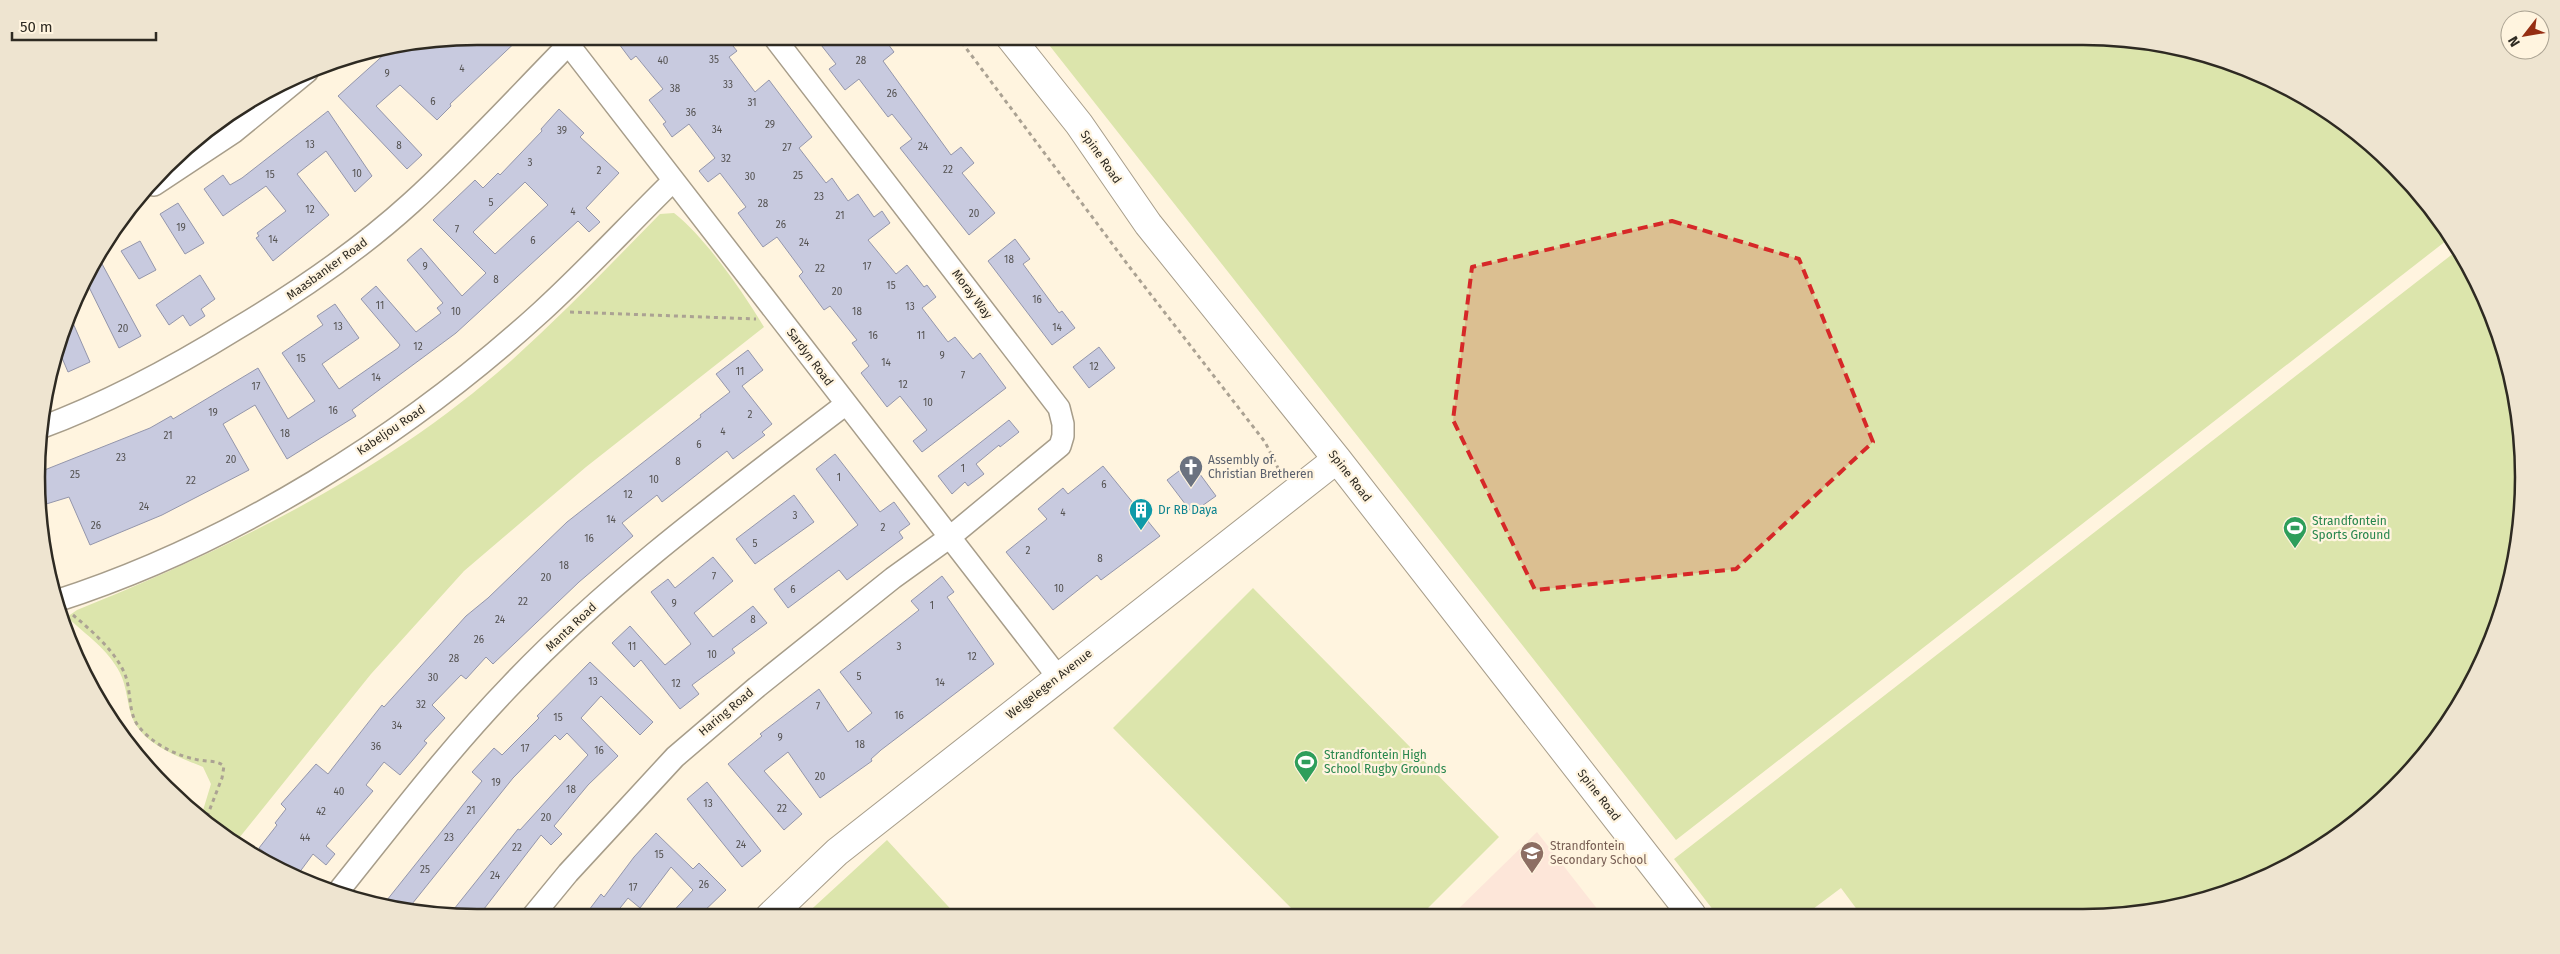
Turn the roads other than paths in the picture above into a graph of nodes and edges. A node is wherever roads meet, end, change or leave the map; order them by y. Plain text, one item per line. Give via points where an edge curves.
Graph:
1 (561, 45) edge
2 (568, 45) edge
3 (780, 45) edge
4 (1016, 45) edge
5 (284, 91) edge
6 (169, 175) edge
7 (673, 180) junction
8 (846, 404) junction
9 (49, 425) edge
10 (1337, 459) junction
11 (950, 537) junction
12 (63, 598) edge
13 (1058, 677) junction
14 (343, 887) edge
15 (538, 909) edge
16 (777, 909) edge
17 (1687, 909) edge

1 - 9 street, Maasbanker Road via 476,142 410,205 332,268 163,374
2 - 7 street, Sardyn Road
3 - 11 street, Moray Way via 1059,408 1064,436 1060,446
4 - 10 main road, Spine Road via 1078,124 1148,224
5 - 6 street via 234,132
7 - 8 street, Sardyn Road
7 - 12 street, Kabeljou Road via 542,311 436,398 315,480 228,529 147,566
8 - 11 street, Sardyn Road
8 - 14 street, Manta Road via 668,543 560,636 511,684 446,758
10 - 13 main road, Welgelegen Avenue
10 - 17 main road, Spine Road
11 - 13 street, Sardyn Road
11 - 15 street, Haring Road via 757,686 675,756
13 - 16 main road, Welgelegen Avenue via 836,852

